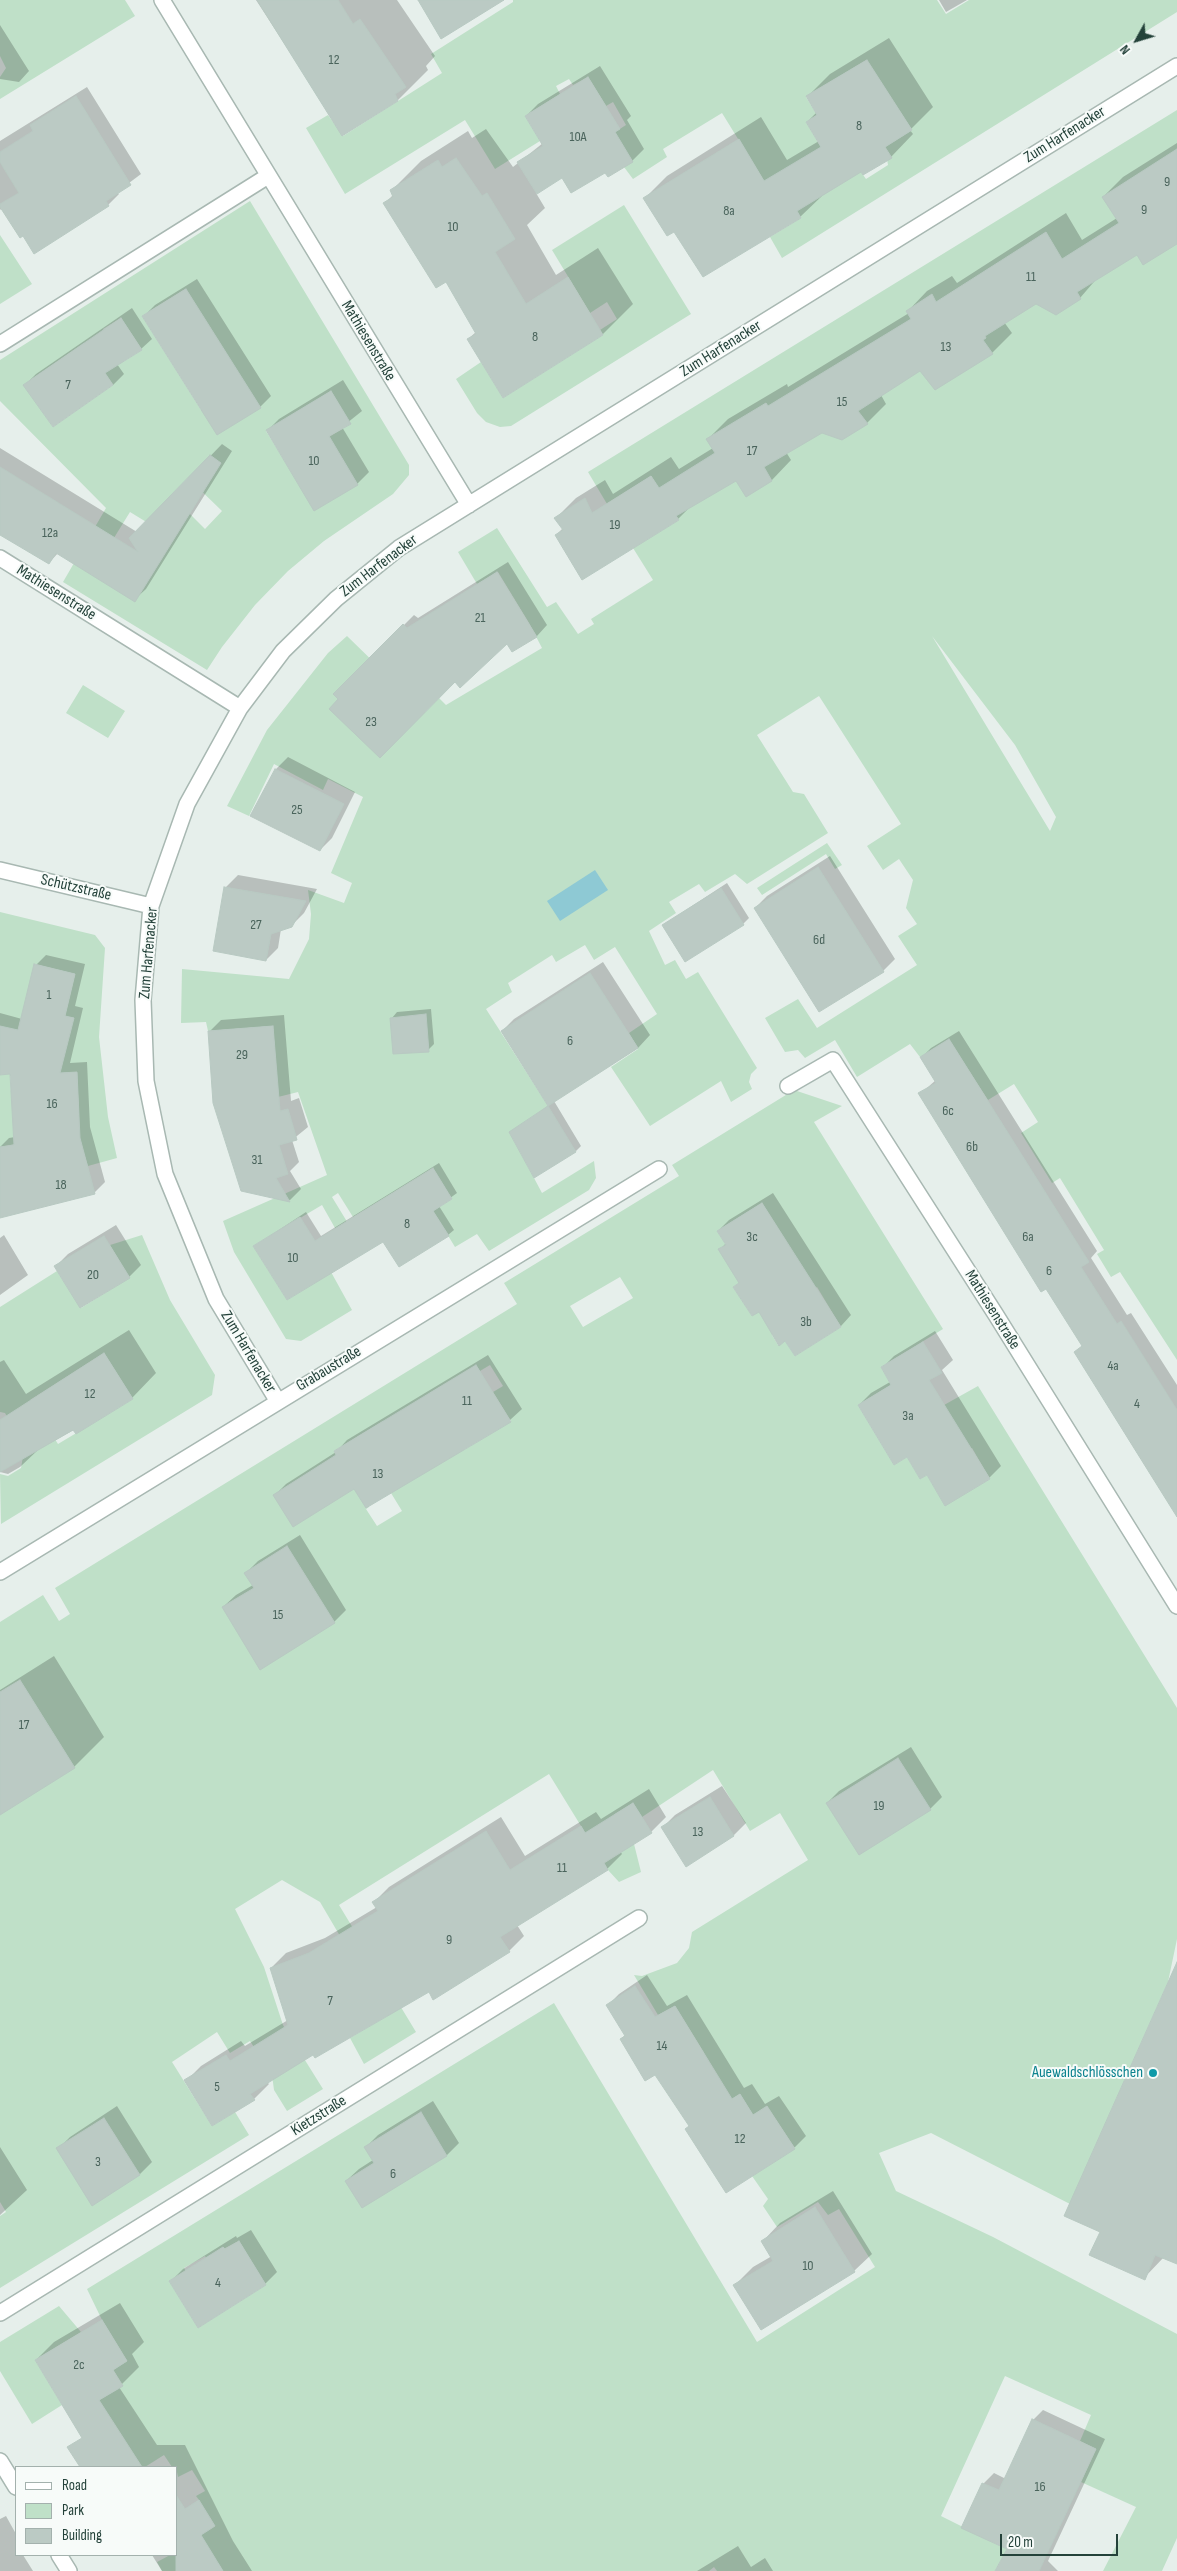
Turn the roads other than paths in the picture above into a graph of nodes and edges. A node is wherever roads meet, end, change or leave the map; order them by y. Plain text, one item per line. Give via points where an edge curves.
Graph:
1 (162, 0) edge
2 (1177, 66) edge
3 (268, 176) junction
4 (0, 344) edge
5 (469, 505) junction
6 (0, 558) edge
7 (240, 708) junction
8 (0, 870) edge
9 (151, 906) junction
10 (788, 1086) dead end
11 (659, 1169) dead end
12 (278, 1400) junction
13 (0, 1572) edge
14 (1177, 1606) edge
15 (639, 1918) dead end
16 (0, 2313) edge
17 (2, 2469) edge
18 (15, 2486) edge
19 (60, 2556) edge
20 (69, 2571) edge

1 - 3 street, Mathiesenstraße
2 - 5 street, Zum Harfenacker
3 - 4 street
3 - 5 street, Mathiesenstraße
5 - 7 street, Zum Harfenacker via 399,548 336,599 283,651
6 - 7 street, Mathiesenstraße
7 - 9 street, Zum Harfenacker via 187,804
8 - 9 street, Schützstraße
9 - 12 street, Zum Harfenacker via 143,1000 146,1081 165,1174 216,1299
10 - 14 street, Mathiesenstraße via 833,1060
11 - 12 street, Grabaustraße
12 - 13 street, Grabaustraße
15 - 16 street, Kietzstraße
17 - 18 street
19 - 20 street

